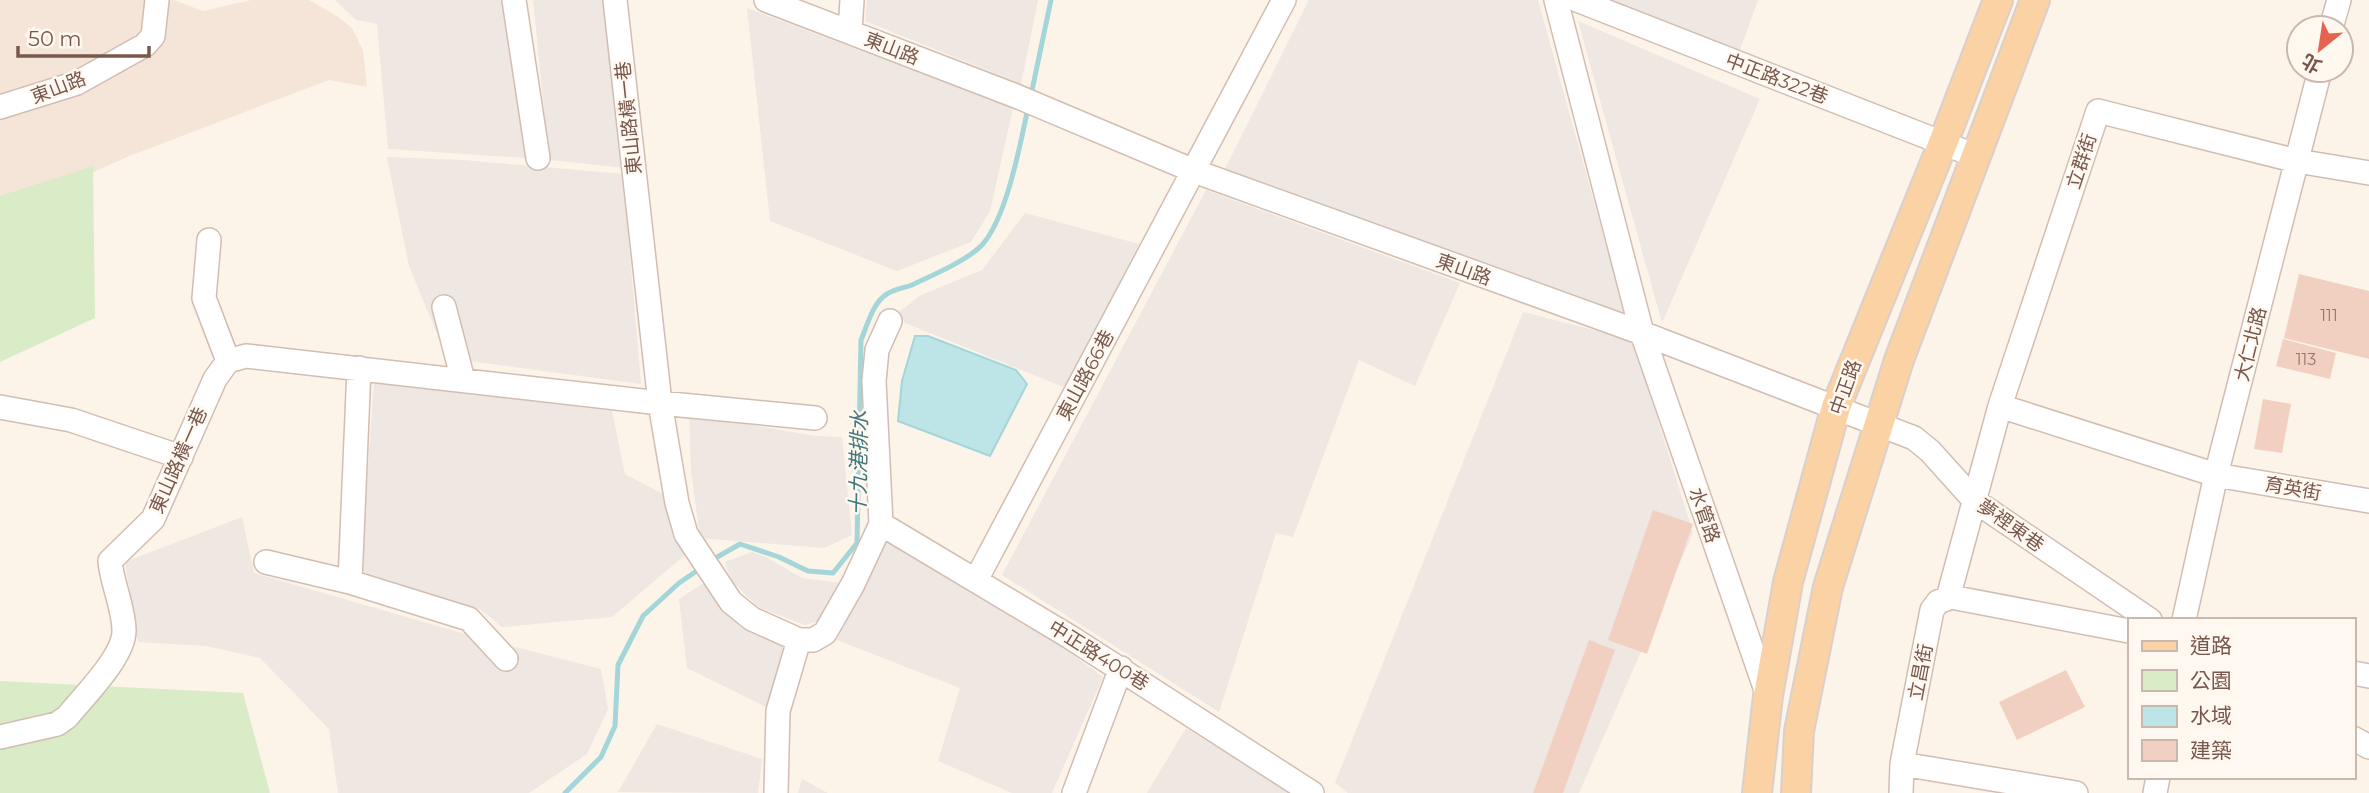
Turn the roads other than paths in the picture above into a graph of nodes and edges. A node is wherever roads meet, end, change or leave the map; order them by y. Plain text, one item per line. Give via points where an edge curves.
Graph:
1 (157, 0) edge
2 (514, 0) edge
3 (615, 0) edge
4 (766, 0) edge
5 (852, 0) edge
6 (1284, 0) edge
7 (1556, 0) edge
8 (1577, 0) edge
9 (1998, 0) edge
10 (2035, 0) edge
11 (850, 31) junction
12 (2316, 84) edge
13 (0, 107) edge
14 (1943, 143) junction
15 (1976, 156) junction
16 (538, 158) dead end
17 (2297, 161) junction
18 (1194, 171) junction
19 (2369, 173) edge
20 (209, 240) dead end
21 (444, 307) dead end
22 (890, 321) dead end
23 (1642, 333) junction
24 (228, 361) junction
25 (359, 368) junction
26 (463, 380) junction
27 (660, 403) junction
28 (2000, 406) junction
29 (0, 407) edge
30 (1836, 407) junction
31 (815, 418) dead end
32 (1879, 424) junction
33 (181, 457) junction
34 (2216, 475) junction
35 (1975, 501) junction
36 (2369, 501) edge
37 (881, 524) junction
38 (266, 562) dead end
39 (976, 580) junction
40 (350, 582) junction
41 (1948, 598) junction
42 (2147, 618) edge
43 (2184, 618) edge
44 (2128, 631) edge
45 (799, 640) junction
46 (506, 659) dead end
47 (1121, 668) junction
48 (1768, 696) junction
49 (0, 737) edge
50 (1902, 764) junction
51 (776, 793) edge
52 (1074, 793) edge
53 (1312, 793) edge
54 (1757, 793) edge
55 (1796, 793) edge
56 (1901, 793) edge
57 (2076, 793) edge

1 - 13 street, 東山路 via 153,36 145,46 77,83
2 - 16 street
3 - 27 street, 東山路橫一巷
4 - 11 street, 東山路
5 - 11 street
6 - 18 street, 東山路66巷
7 - 23 street, 水管路
8 - 14 street, 中正路322巷
9 - 14 main road, 中正路
10 - 15 main road
11 - 18 street, 東山路
12 - 17 street, 大仁北路
14 - 15 street, 中正路322巷
14 - 30 main road, 中正路
15 - 32 main road
17 - 19 street
17 - 28 street, 立群街 via 2098,111
17 - 34 street, 大仁北路
18 - 23 street, 東山路
18 - 39 street, 東山路66巷
20 - 24 street via 204,298
21 - 26 street
22 - 37 street via 877,350 874,382
23 - 30 street, 東山路
23 - 48 street, 水管路
24 - 25 street via 246,356
24 - 33 street, 東山路橫一巷 via 215,379
25 - 26 street
25 - 40 street
26 - 27 street
27 - 31 street
27 - 45 street, 東山路橫一巷 via 686,534 731,602 752,619
28 - 34 street
28 - 35 street
29 - 33 street via 71,420
30 - 32 street, 東山路
30 - 48 main road, 中正路 via 1788,582
32 - 35 street, 夢裡東巷 via 1923,444
32 - 55 main road via 1828,587 1799,731
33 - 49 street, 東山路橫一巷 via 153,519 110,561 124,629 114,657 57,724
34 - 36 street, 育英街
34 - 43 street, 大仁北路
35 - 41 street
35 - 42 street, 夢裡東巷
37 - 39 street, 中正路400巷
37 - 45 street via 825,633
38 - 40 street
39 - 47 street, 中正路400巷
40 - 46 street via 469,619
41 - 44 street
41 - 50 street, 立昌街 via 1932,610
45 - 51 street via 778,711
47 - 52 street
47 - 53 street, 中正路400巷
48 - 54 main road, 中正路
50 - 56 street, 立昌街
50 - 57 street

